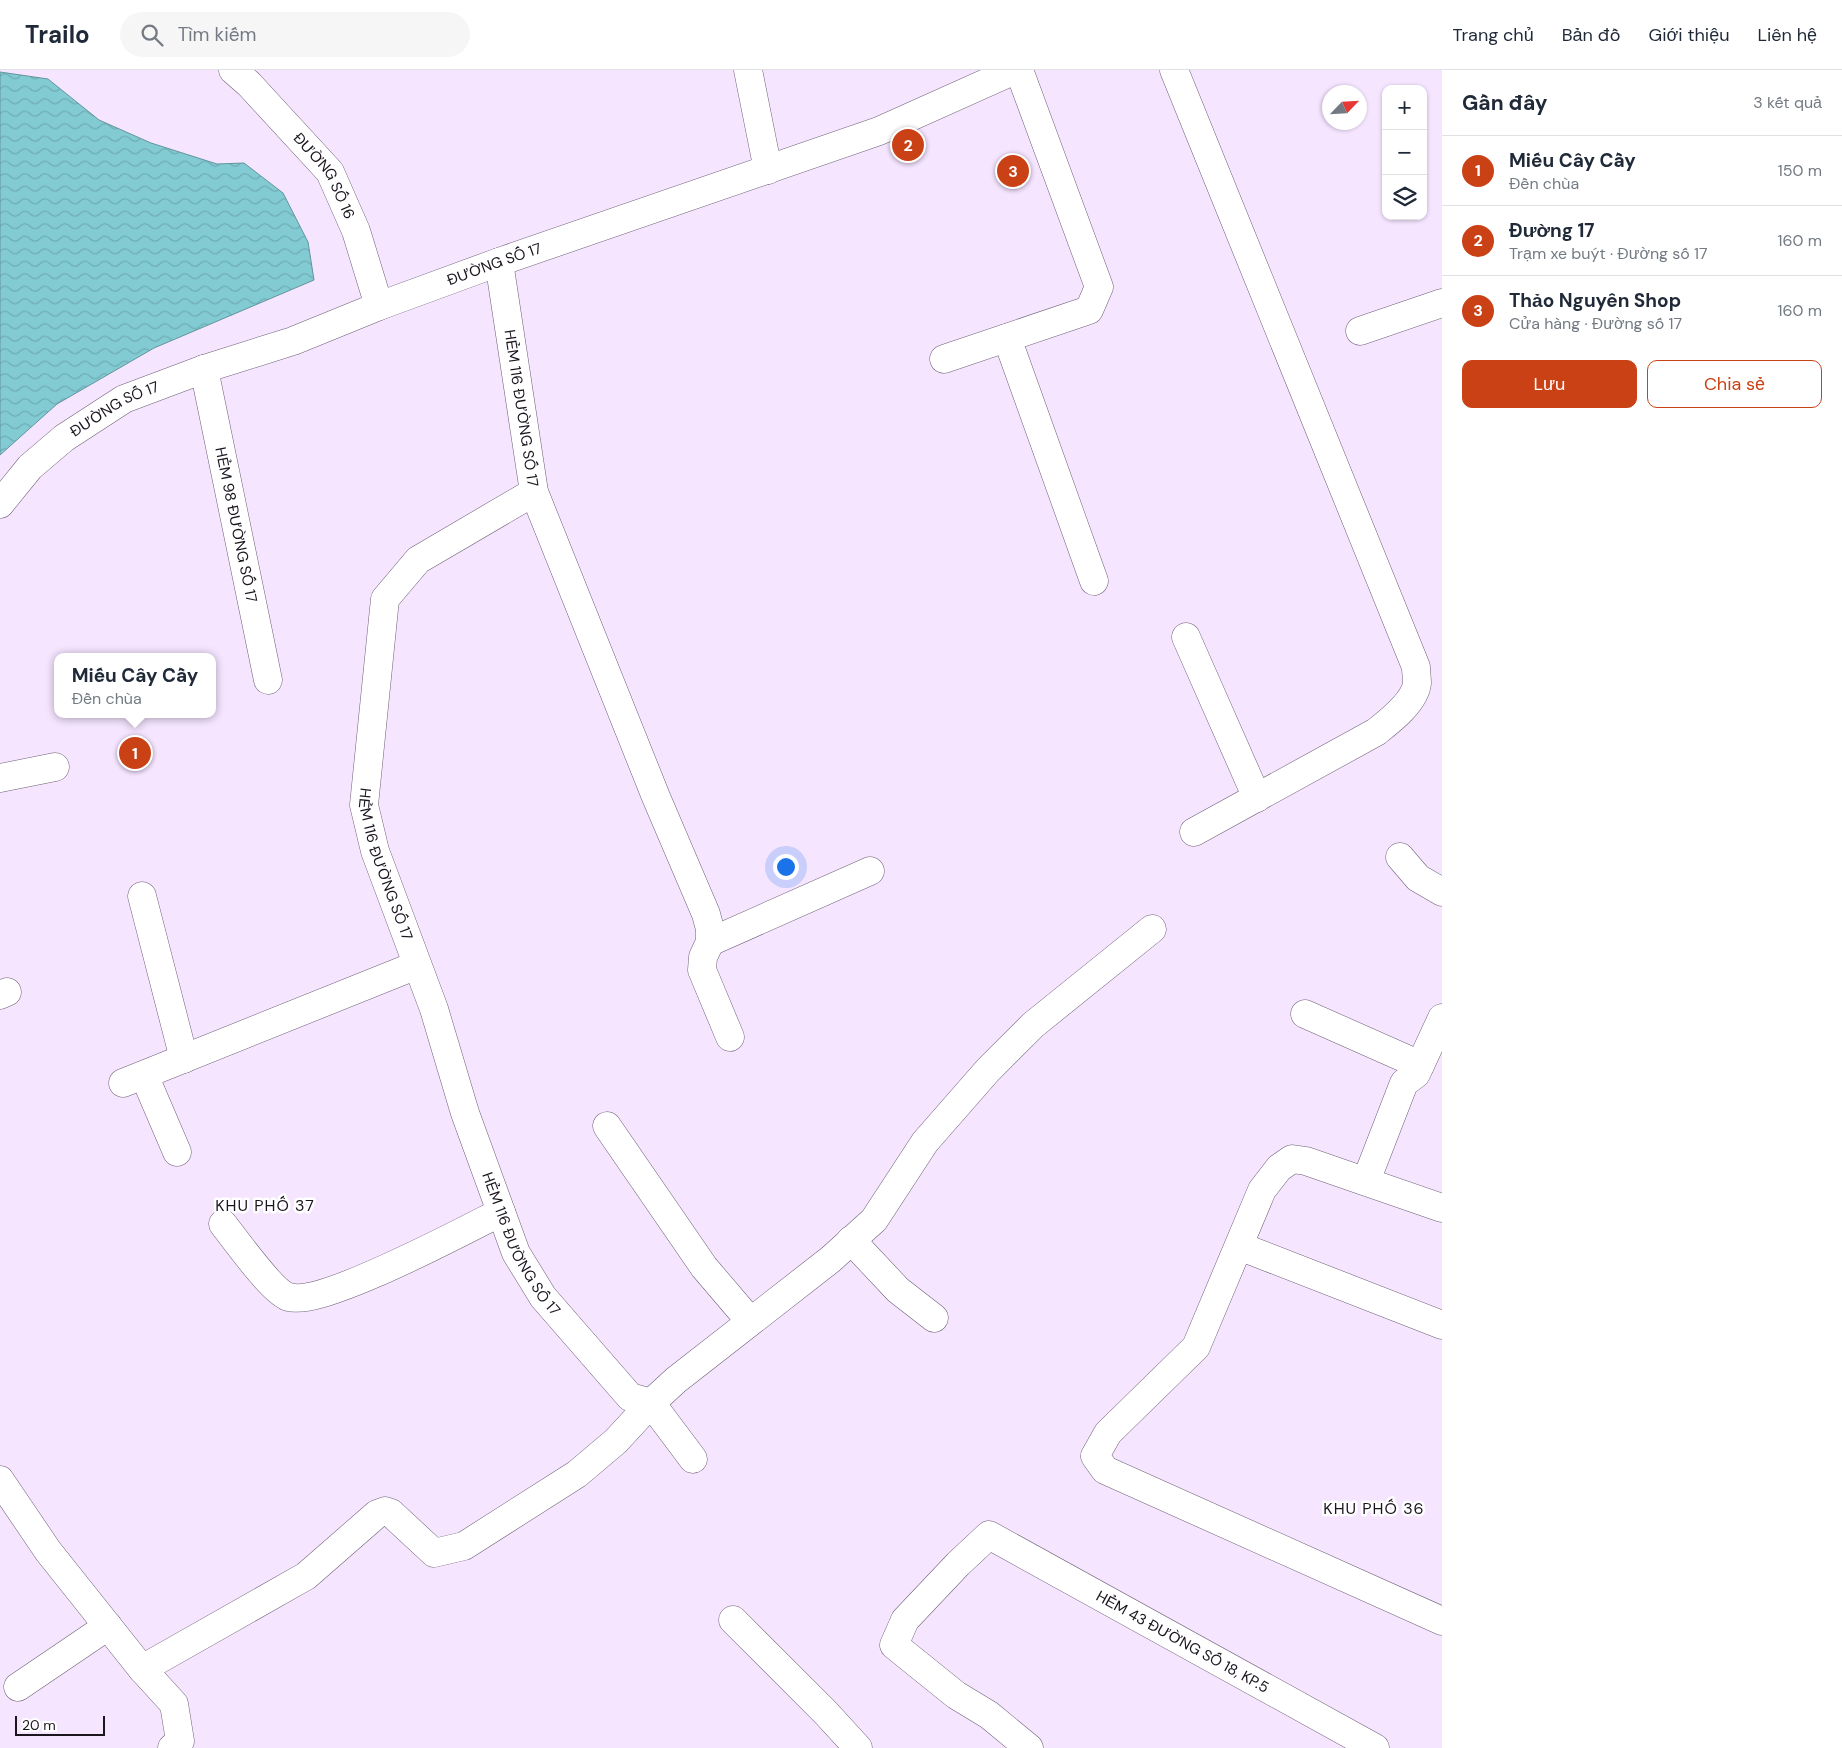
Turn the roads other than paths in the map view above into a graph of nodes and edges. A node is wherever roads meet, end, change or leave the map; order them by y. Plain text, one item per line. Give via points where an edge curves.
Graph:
1 (233, 70) edge
2 (748, 70) edge
3 (1017, 70) edge
4 (1174, 70) edge
5 (768, 170) junction
6 (499, 262) junction
7 (1442, 303) edge
8 (379, 306) junction
9 (1360, 331) dead end
10 (1007, 338) junction
11 (944, 359) dead end
12 (204, 369) junction
13 (534, 492) junction
14 (0, 504) edge
15 (1094, 581) dead end
16 (1186, 637) dead end
17 (268, 680) dead end
18 (55, 766) dead end
19 (0, 778) edge
20 (1257, 798) junction
21 (1194, 832) dead end
22 (1400, 858) dead end
23 (870, 871) dead end
24 (1442, 892) edge
25 (142, 896) dead end
26 (1152, 929) dead end
27 (710, 942) junction
28 (417, 965) junction
29 (1306, 1014) dead end
30 (1442, 1018) edge
31 (730, 1037) dead end
32 (184, 1059) junction
33 (1420, 1065) junction
34 (607, 1126) dead end
35 (177, 1152) dead end
36 (1366, 1180) junction
37 (1442, 1208) edge
38 (501, 1212) junction
39 (223, 1224) dead end
40 (851, 1240) junction
41 (1238, 1246) junction
42 (934, 1318) dead end
43 (750, 1321) junction
44 (1442, 1325) edge
45 (650, 1403) junction
46 (693, 1459) dead end
47 (0, 1480) edge
48 (732, 1620) dead end
49 (1442, 1621) edge
50 (108, 1626) junction
51 (142, 1668) junction
52 (18, 1687) dead end
53 (179, 1746) edge
54 (858, 1748) edge
55 (1029, 1748) edge
56 (1375, 1748) edge

1 - 8 street, ĐƯỜNG SỐ 16 via 330,172 356,231
2 - 5 street
3 - 5 street, ĐƯỜNG SỐ 17 via 879,130
3 - 10 street via 1099,287 1089,310
4 - 20 street via 1416,667 1417,686 1391,721
5 - 6 street, ĐƯỜNG SỐ 17
6 - 8 street, ĐƯỜNG SỐ 17
6 - 13 street, HẺM 116 ĐƯỜNG SỐ 17
7 - 9 street
8 - 12 street, ĐƯỜNG SỐ 17 via 292,341
10 - 11 street
10 - 15 street
12 - 14 street, ĐƯỜNG SỐ 17 via 124,399 93,418 30,467
12 - 17 street, HẺM 98 ĐƯỜNG SỐ 17
13 - 27 street via 706,914
13 - 28 street, HẺM 116 ĐƯỜNG SỐ 17 via 418,560 386,599 364,805 375,851
16 - 20 street
18 - 19 street
20 - 21 street
22 - 24 street via 1418,878
23 - 27 street
25 - 32 street
26 - 40 street via 1033,1025 988,1070 925,1142 874,1220
27 - 31 street via 702,970
28 - 32 street
28 - 38 street, HẺM 116 ĐƯỜNG SỐ 17
29 - 33 street
30 - 33 street
32 - 35 street via 133,1079
33 - 36 street via 1416,1074 1404,1083
34 - 43 street via 704,1267
36 - 37 street
36 - 41 street via 1292,1159 1279,1168 1262,1190
38 - 39 street via 341,1288 304,1297 289,1297 275,1288
38 - 45 street, HẺM 116 ĐƯỜNG SỐ 17 via 516,1253 543,1297 630,1397
40 - 42 street via 898,1290
40 - 43 street
41 - 44 street
41 - 49 street via 1196,1347 1108,1433 1095,1456 1104,1470
43 - 45 street
45 - 46 street
45 - 51 street via 616,1441 577,1474 464,1546 434,1553 391,1514 385,1511 377,1514 306,1576
47 - 50 street via 48,1551
48 - 54 street
50 - 51 street
50 - 52 street
51 - 53 street via 174,1704
55 - 56 street, HẺM 43 ĐƯỜNG SỐ 18, KP.5 via 894,1645 905,1620 989,1535

